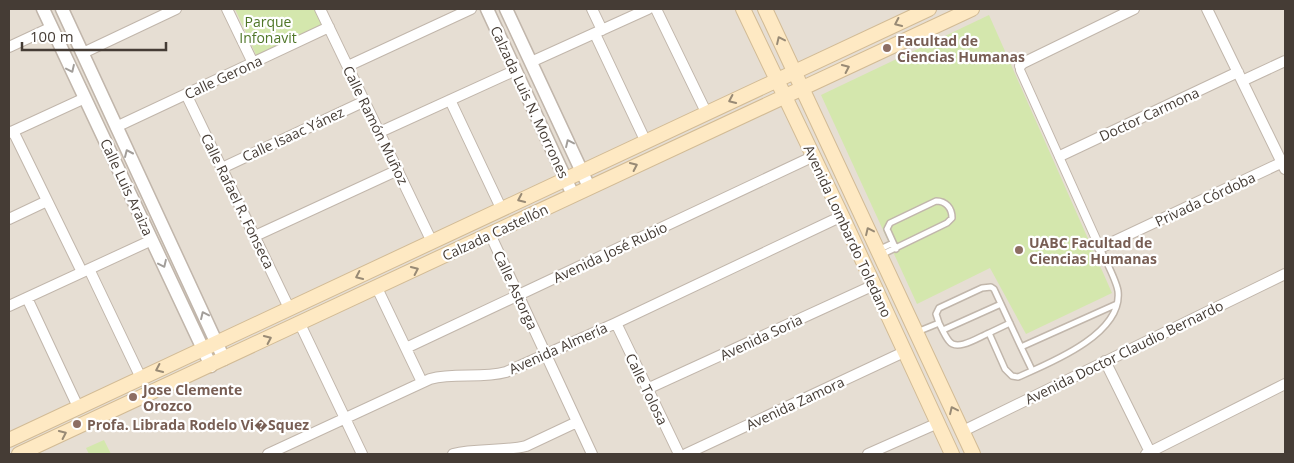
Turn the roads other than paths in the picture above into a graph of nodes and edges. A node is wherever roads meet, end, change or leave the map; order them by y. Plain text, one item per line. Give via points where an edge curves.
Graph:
1 (43, 9) edge
2 (62, 9) edge
3 (176, 9) edge
4 (227, 9) edge
5 (320, 9) edge
6 (471, 9) edge
7 (487, 9) edge
8 (506, 9) edge
9 (592, 9) edge
10 (648, 9) edge
11 (656, 9) edge
12 (742, 9) edge
13 (765, 9) edge
14 (928, 9) edge
15 (972, 9) edge
16 (1134, 9) edge
17 (1207, 9) edge
18 (52, 27) junction
19 (329, 27) junction
20 (599, 32) junction
21 (9, 47) edge
22 (83, 53) junction
23 (1285, 61) edge
24 (531, 62) junction
25 (253, 63) junction
26 (348, 66) junction
27 (1020, 66) joint
28 (516, 70) junction
29 (794, 71) junction
30 (1240, 77) junction
31 (776, 80) junction
32 (802, 88) junction
33 (186, 94) junction
34 (784, 96) junction
35 (85, 98) junction
36 (450, 100) junction
37 (365, 101) junction
38 (706, 112) junction
39 (116, 127) junction
40 (11, 132) edge
41 (380, 132) junction
42 (645, 140) junction
43 (814, 156) junction
44 (1060, 156) junction
45 (1284, 164) edge
46 (222, 168) junction
47 (398, 170) junction
48 (582, 171) junction
49 (566, 178) junction
50 (589, 187) junction
51 (573, 194) junction
52 (148, 198) junction
53 (47, 201) junction
54 (135, 204) junction
55 (501, 208) junction
56 (842, 216) junction
57 (9, 218) edge
58 (490, 234) junction
59 (255, 236) junction
60 (152, 240) junction
61 (432, 242) junction
62 (893, 243) junction
63 (1100, 248) junction
64 (896, 249) junction
65 (879, 253) junction
66 (85, 271) junction
67 (1285, 274) edge
68 (874, 285) junction
69 (377, 288) junction
70 (519, 295) junction
71 (27, 298) junction
72 (1001, 304) junction
73 (1116, 304) junction
74 (9, 306) edge
75 (289, 308) junction
76 (616, 323) junction
77 (1010, 323) junction
78 (300, 324) junction
79 (940, 324) junction
80 (942, 330) junction
81 (916, 332) junction
82 (989, 333) junction
83 (216, 343) junction
84 (1021, 347) junction
85 (406, 348) junction
86 (203, 349) junction
87 (904, 352) junction
88 (546, 355) junction
89 (224, 360) junction
90 (1105, 361) junction
91 (211, 366) junction
92 (1032, 370) junction
93 (141, 378) junction
94 (422, 382) junction
95 (1285, 384) edge
96 (648, 389) junction
97 (923, 391) junction
98 (78, 407) junction
99 (345, 418) junction
100 (576, 422) junction
101 (938, 423) junction
102 (963, 431) junction
103 (9, 440) edge
104 (19, 454) edge
105 (268, 454) edge
106 (362, 454) edge
107 (453, 454) edge
108 (592, 454) edge
109 (679, 454) edge
110 (686, 454) edge
111 (868, 454) edge
112 (952, 454) edge
113 (973, 454) edge
114 (1149, 454) edge

1 - 18 street, Calle Luis Araiza
2 - 22 street, Calle Luis Araiza
3 - 22 street
4 - 25 street
5 - 19 street, Calle Ramón Muñoz
6 - 26 street
7 - 28 street, Calzada Luis N. Morrones
8 - 24 street, Calzada Luis N. Morrones
9 - 20 street
10 - 20 street
11 - 38 street
12 - 31 main road, Avenida Lombardo Toledano
29 -> 13 main road, Avenida Lombardo Toledano
14 -> 29 main road, Calzada Castellón
32 -> 15 main road, Calzada Castellón
16 - 27 street
17 - 30 street
18 - 21 street
18 -> 35 street, Calle Luis Araiza
19 - 25 street, Calle Gerona
19 - 26 street, Calle Ramón Muñoz
20 - 24 street
20 - 42 street
22 - 39 street, Calle Luis Araiza
23 - 30 street, Doctor Carmona
48 -> 24 street, Calzada Luis N. Morrones
25 - 33 street, Calle Gerona
26 - 37 street, Calle Ramón Muñoz
27 - 44 street
28 - 36 street
28 - 49 street, Calzada Luis N. Morrones
29 - 31 main road, Calzada Castellón
29 - 32 main road, Avenida Lombardo Toledano
30 - 44 street, Doctor Carmona
30 - 45 street
31 - 34 main road, Avenida Lombardo Toledano
31 -> 38 main road, Calzada Castellón
32 - 34 main road, Calzada Castellón
65 -> 32 main road, Avenida Lombardo Toledano
33 - 39 street, Calle Gerona
33 - 46 street, Calle Rafael R. Fonseca
34 - 43 main road, Avenida Lombardo Toledano
50 -> 34 main road, Calzada Castellón
35 - 40 street
35 - 54 street, Calle Luis Araiza
36 - 41 street
36 - 55 street
37 - 41 street, Calle Ramón Muñoz
37 - 46 street, Calle Isaac Yánez
38 - 42 main road, Calzada Castellón
52 -> 39 street, Calle Luis Araiza
40 - 53 street
41 - 47 street, Calle Ramón Muñoz
42 - 48 main road, Calzada Castellón
43 - 56 main road, Avenida Lombardo Toledano
43 - 70 street, Avenida José Rubio
44 - 63 street
45 - 63 street, Privada Córdoba
46 - 59 street, Calle Rafael R. Fonseca
47 - 59 street
47 - 61 street, Calle Ramón Muñoz
48 - 49 main road, Calzada Castellón
48 - 50 street, Calzada Luis N. Morrones
49 - 51 street, Calzada Luis N. Morrones
49 -> 55 main road, Calzada Castellón
50 - 51 main road, Calzada Castellón
51 - 58 main road, Calzada Castellón
52 - 54 street
83 -> 52 street, Calle Luis Araiza
53 - 57 street
53 - 66 street
54 - 60 street, Calle Luis Araiza
55 - 61 main road, Calzada Castellón
56 - 65 main road via 867,255 874,257
56 - 68 main road, Avenida Lombardo Toledano
56 - 76 street, Avenida Almería
69 -> 58 main road, Calzada Castellón
58 - 70 street, Calle Astorga
59 - 75 street, Calle Rafael R. Fonseca
60 - 66 street
60 -> 86 street, Calle Luis Araiza
61 -> 75 main road, Calzada Castellón
62 - 64 lane
62 - 64 lane via 887,229 892,222 936,201 949,207 952,218 948,223
62 - 65 lane
63 - 73 lane via 1118,290
64 - 65 lane
65 - 81 main road, Avenida Lombardo Toledano
66 - 71 street
66 - 93 street
67 - 90 street, Avenida Doctor Claudio Bernardo
68 - 81 main road via 888,290
68 - 87 main road, Avenida Lombardo Toledano
68 - 96 street, Avenida Soria
69 - 78 main road, Calzada Castellón
69 - 85 street
70 - 85 street, Avenida José Rubio
70 - 88 street, Calle Astorga
71 - 74 street
71 - 98 street
72 - 77 lane
72 - 79 lane via 993,288 982,288 938,308 936,314
72 - 80 lane
73 - 84 lane
73 - 92 lane via 1110,321 1095,336
75 - 83 main road, Calzada Castellón
76 - 88 street, Avenida Almería
76 - 96 street, Calle Tolosa
77 - 82 lane
77 - 84 lane
89 -> 78 main road, Calzada Castellón
78 - 99 street
79 - 80 lane
79 - 81 lane
80 - 82 lane via 948,341 956,345
102 -> 81 main road, Avenida Lombardo Toledano
82 - 92 lane via 1009,374 1018,376
83 - 86 main road, Calzada Castellón
83 - 89 street, Calle Luis Araiza
84 - 92 lane
85 - 94 street
86 - 91 street, Calle Luis Araiza
86 -> 93 main road, Calzada Castellón
87 - 97 main road, Avenida Lombardo Toledano
87 - 110 street, Avenida Zamora
88 - 94 street, Avenida Almería via 499,374 449,375
88 - 100 street, Calle Astorga
89 - 91 main road, Calzada Castellón
90 - 102 street, Avenida Doctor Claudio Bernardo
90 - 114 street
104 -> 91 main road, Calzada Castellón
93 - 98 main road, Calzada Castellón
94 - 99 street, Avenida Almería
95 - 114 street
96 - 109 street, Calle Tolosa
97 - 101 main road, Avenida Lombardo Toledano
97 - 102 main road via 947,430 953,433
98 - 103 main road, Calzada Castellón
99 - 105 street, Avenida Almería
99 - 106 street
100 - 107 street via 526,446
100 - 108 street, Calle Astorga
101 - 111 street
101 - 112 main road, Avenida Lombardo Toledano
102 - 113 main road, Avenida Lombardo Toledano

